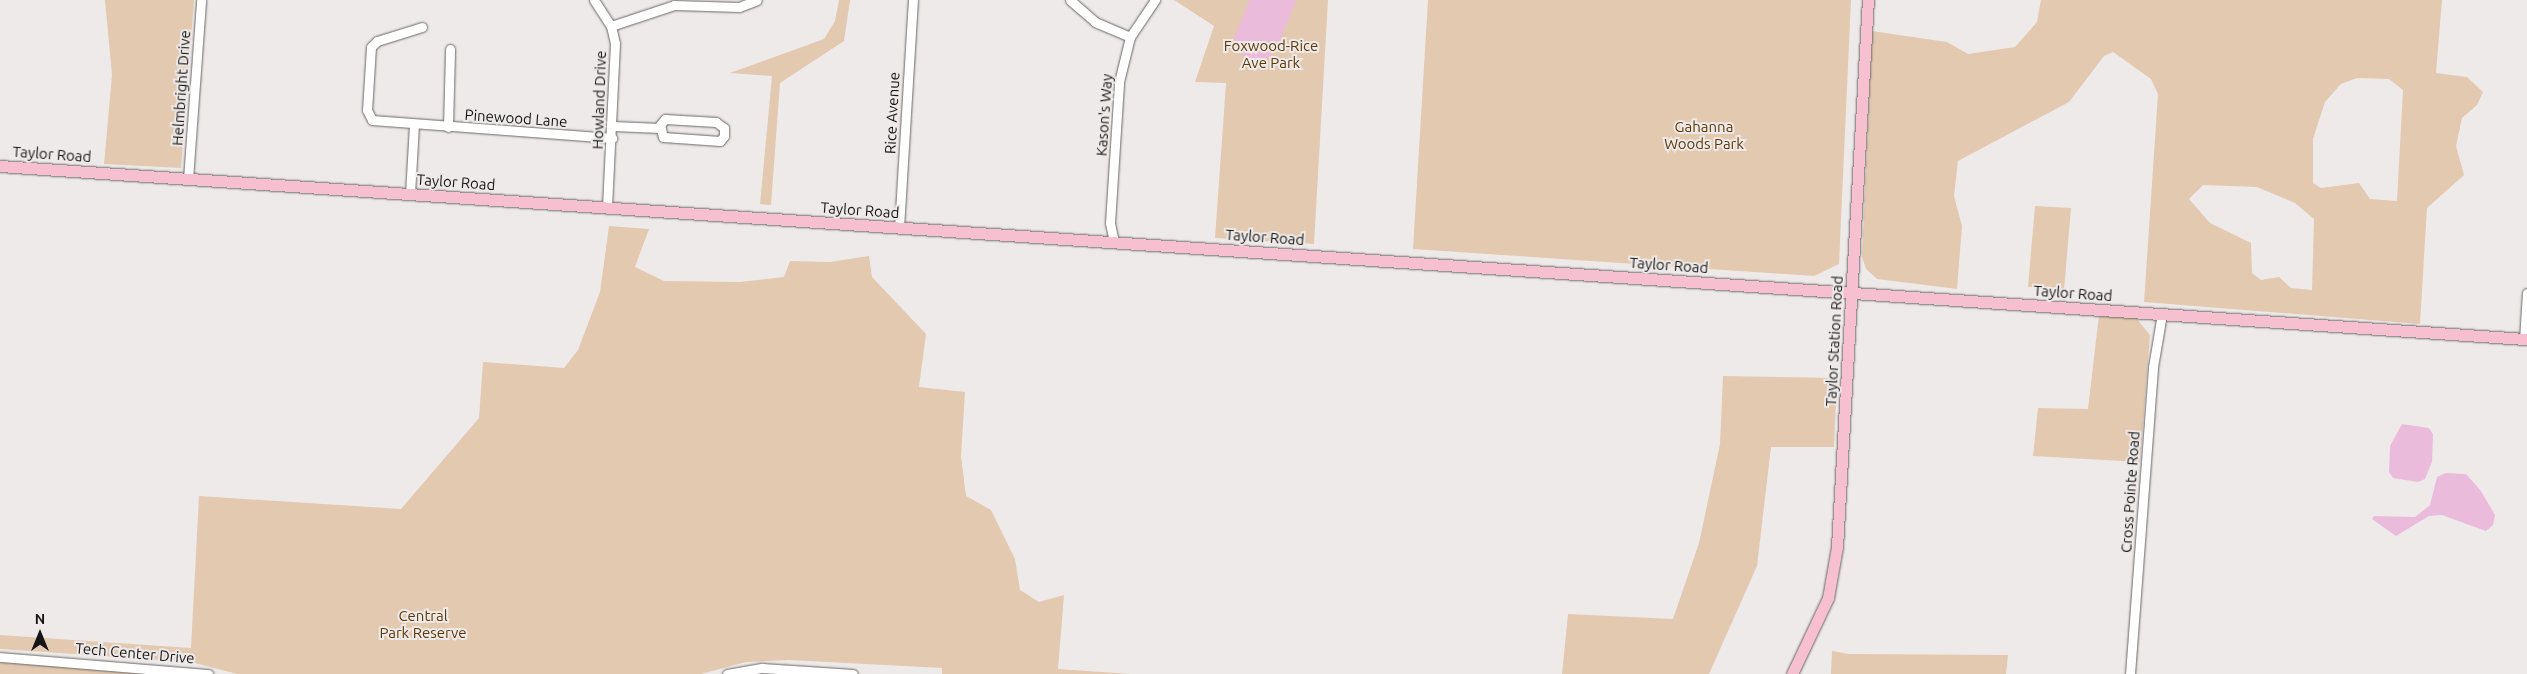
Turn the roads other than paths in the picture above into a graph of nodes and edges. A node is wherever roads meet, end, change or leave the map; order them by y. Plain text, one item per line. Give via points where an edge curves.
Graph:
1 (201, 0) edge
2 (594, 0) edge
3 (757, 0) edge
4 (913, 0) edge
5 (1070, 0) edge
6 (1156, 0) edge
7 (1868, 0) edge
8 (611, 26) junction
9 (422, 27) dead end
10 (1130, 37) junction
11 (450, 49) dead end
12 (414, 125) junction
13 (613, 126) junction
14 (448, 127) junction
15 (660, 128) junction
16 (612, 138) junction
17 (0, 166) edge
18 (188, 179) junction
19 (410, 194) junction
20 (607, 207) junction
21 (900, 228) junction
22 (1114, 242) junction
23 (1852, 293) junction
24 (2527, 293) edge
25 (2162, 314) junction
26 (2526, 339) edge
27 (0, 657) edge
28 (208, 674) edge
29 (727, 674) edge
30 (853, 674) edge
31 (1792, 674) edge
32 (2130, 674) edge

1 - 18 street, Helmbright Drive
2 - 8 street, Howland Drive
3 - 8 street via 739,7 674,5
4 - 21 street, Rice Avenue
5 - 10 street via 1095,22
6 - 10 street, Kason's Way
7 - 23 main road, Taylor Station Road
8 - 13 street, Howland Drive via 615,43
9 - 12 street, Pinewood Lane via 377,41 371,47 369,115 378,122
10 - 22 street, Kason's Way via 1118,82 1110,223
11 - 14 street, Pinewood Lane
12 - 14 street, Pinewood Lane
12 - 19 street
13 - 15 street
13 - 16 street, Howland Drive
14 - 16 street, Pinewood Lane
15 - 15 street via 660,135 666,138 720,141 724,136 724,128 716,122 665,119
16 - 20 street, Howland Drive
17 - 18 main road, Taylor Road
18 - 19 main road, Taylor Road
19 - 20 main road, Taylor Road
20 - 21 main road, Taylor Road
21 - 22 main road, Taylor Road
22 - 23 main road, Taylor Road
23 - 25 main road, Taylor Road
23 - 31 main road, Taylor Station Road via 1836,552 1828,598
24 - 26 street
25 - 26 main road, Taylor Road
25 - 32 street, Cross Pointe Road via 2153,367
27 - 28 street, Tech Center Drive
29 - 30 street via 762,668

